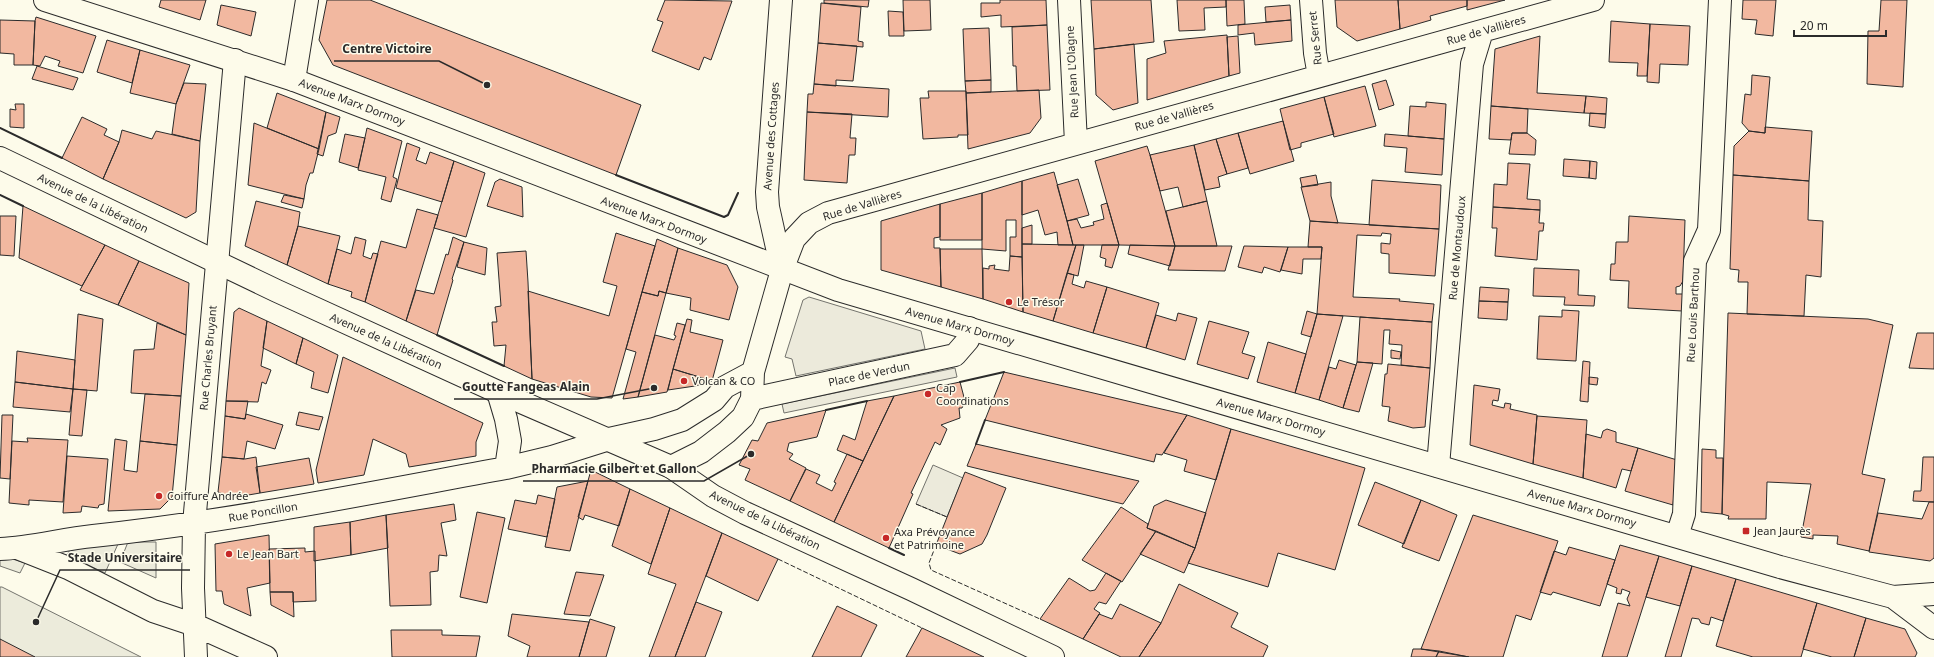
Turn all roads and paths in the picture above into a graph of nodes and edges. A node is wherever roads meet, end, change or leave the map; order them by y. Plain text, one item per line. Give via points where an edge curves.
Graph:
1 (45, 0) edge
2 (307, 0) edge
3 (781, 0) edge
4 (1069, 0) edge
5 (1311, 0) edge
6 (1593, 0) edge
7 (1720, 0) edge
8 (1482, 31) junction
9 (235, 60) junction
10 (1319, 76) junction
11 (294, 80) junction
12 (1076, 143) junction
13 (0, 158) edge
14 (216, 263) junction
15 (782, 270) junction
16 (969, 328) junction
17 (753, 372) junction
18 (498, 392) junction
19 (752, 399) junction
20 (609, 439) junction
21 (1438, 466) junction
22 (671, 467) junction
23 (506, 468) junction
24 (194, 524) junction
25 (1677, 536) junction
26 (10, 549) edge
27 (1934, 594) edge
28 (1893, 597) junction
29 (195, 625) junction
30 (1934, 628) edge
31 (196, 657) edge
32 (266, 657) edge
33 (1053, 657) edge

1 - 9 street, Avenue Marx Dormoy
2 - 11 street
3 - 15 street, Avenue des Cottages via 767,192
4 - 12 street, Rue Jean L'Olagne
5 - 10 street, Rue Serret
6 - 8 street, Rue de Vallières
7 - 25 street, Rue Louis Barthou via 1709,230 1695,261 1684,514
8 - 10 street, Rue de Vallières
8 - 21 street, Rue de Montaudoux via 1472,64
9 - 11 street, Avenue Marx Dormoy
9 - 14 street, Rue Charles Bruyant
10 - 12 street, Rue de Vallières
11 - 15 street, Avenue Marx Dormoy
12 - 15 street, Rue de Vallières via 828,213 809,223 794,239
13 - 14 street, Avenue de la Libération
14 - 18 street, Avenue de la Libération
14 - 24 street, Rue Charles Bruyant
15 - 16 street, Avenue Marx Dormoy via 850,294
15 - 17 street
16 - 19 street, Place de Verdun via 968,340 955,355
16 - 21 street, Avenue Marx Dormoy
17 - 19 street
17 - 20 street via 725,387 714,400 682,420
18 - 20 street, Avenue de la Libération
18 - 23 street via 510,441
19 - 22 street via 743,417 727,432 700,452
20 - 22 street, Avenue de la Libération
20 - 23 street, Rue Poncillon
21 - 25 street, Avenue Marx Dormoy
22 - 33 street, Avenue de la Libération via 713,496 745,513
23 - 24 street, Rue Poncillon
24 - 26 street, Rue Poncillon via 67,539
24 - 29 street, Rue Charles Bruyant
25 - 28 street, Avenue Marx Dormoy
26 - 29 street, Rue Poncillon via 68,568 153,611
27 - 28 street, Avenue Marx Dormoy
28 - 30 street, Avenue Marx Dormoy
29 - 31 street, Rue Charles Bruyant
29 - 32 street, Rue Poncillon

